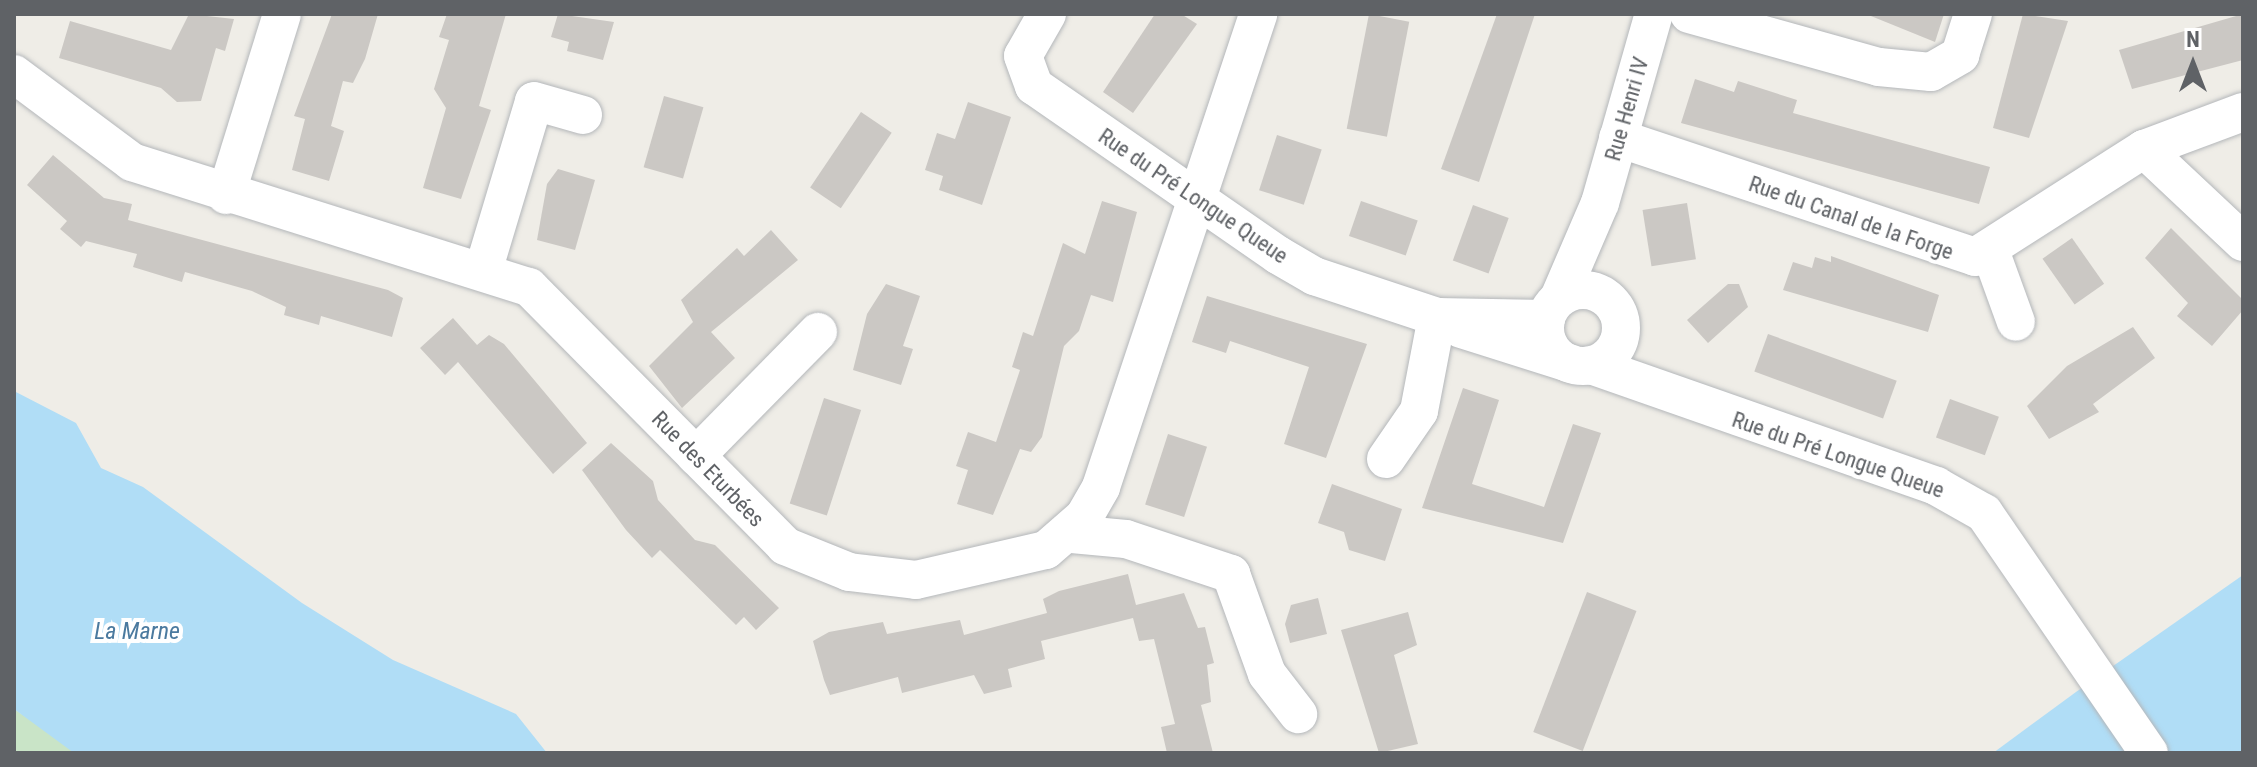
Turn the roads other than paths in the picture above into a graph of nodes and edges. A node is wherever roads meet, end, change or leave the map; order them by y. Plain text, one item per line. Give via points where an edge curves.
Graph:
1 (282, 14) edge
2 (1047, 14) edge
3 (1258, 14) edge
4 (1654, 14) edge
5 (1689, 14) edge
6 (1973, 14) edge
7 (14, 74) edge
8 (2243, 112) edge
9 (583, 115) dead end
10 (1618, 138) junction
11 (2144, 149) junction
12 (226, 195) junction
13 (1197, 200) junction
14 (1600, 203) junction
15 (2243, 242) edge
16 (1991, 253) junction
17 (484, 268) junction
18 (1604, 296) junction
19 (1552, 308) junction
20 (1437, 317) junction
21 (2016, 322) dead end
22 (818, 332) dead end
23 (1620, 332) junction
24 (1582, 365) junction
25 (1683, 400) junction
26 (696, 456) junction
27 (1386, 459) dead end
28 (1072, 534) junction
29 (1298, 714) dead end
30 (2149, 753) edge

1 - 12 street
2 - 13 street, Rue du Pré Longue Queue via 1023,56 1034,86
3 - 13 street
4 - 10 street, Rue Henri IV
5 - 6 street via 1879,67 1931,72 1960,55
7 - 12 street, Rue des Eturbées via 102,145
8 - 11 street
9 - 17 street via 534,101
10 - 14 street, Rue Henri IV
10 - 16 street, Rue du Canal de la Forge via 1954,255
11 - 15 street
11 - 16 street
12 - 17 street, Rue des Eturbées
13 - 20 street, Rue du Pré Longue Queue via 1314,276
13 - 28 street via 1101,487
14 - 18 street, Rue Henri IV
14 - 19 street, Rue Henri IV
16 - 21 street
17 - 26 street, Rue des Eturbées via 546,301
18 - 19 street via 1582,290
18 - 23 street via 1616,310
19 - 20 street, Rue du Pré Longue Queue
19 - 24 street via 1550,347
20 - 24 street, Rue du Pré Longue Queue via 1488,342
20 - 27 street via 1419,411
22 - 26 street
23 - 24 street via 1614,350
23 - 25 street, Rue du Pré Longue Queue
24 - 25 street, Rue du Pré Longue Queue
25 - 30 street, Rue du Pré Longue Queue via 1974,506 2002,531
26 - 28 street, Rue des Eturbées via 785,546 811,561 883,579 1007,562
28 - 29 street via 1126,539 1231,574 1267,674

